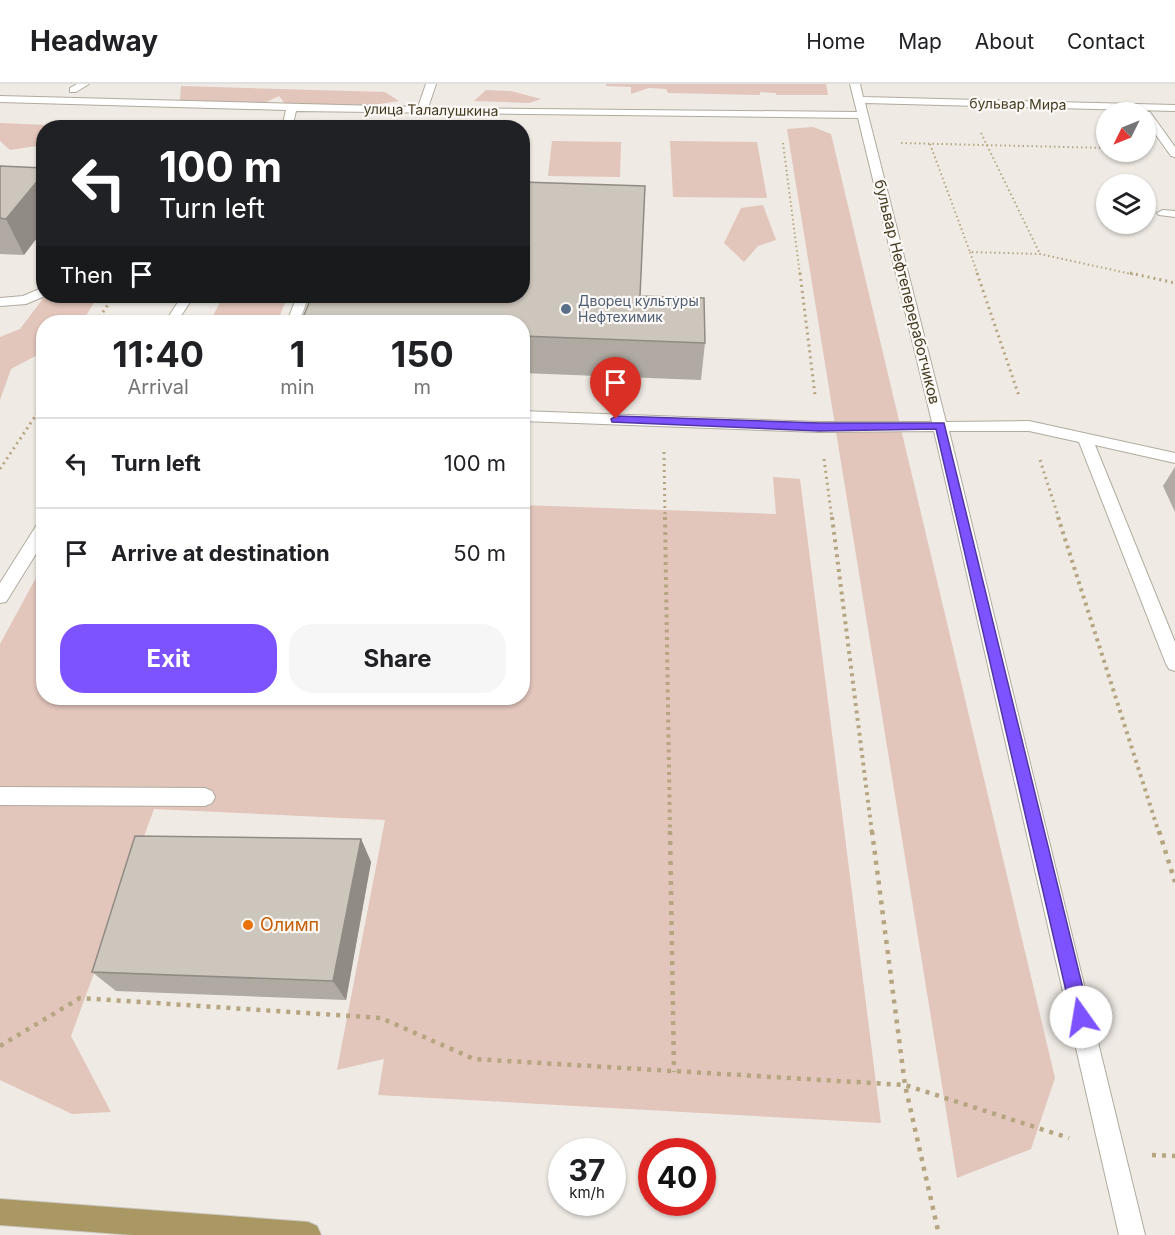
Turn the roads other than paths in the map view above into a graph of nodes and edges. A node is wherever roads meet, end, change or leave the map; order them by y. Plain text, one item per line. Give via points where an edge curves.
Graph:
1 (84, 84) edge
2 (431, 84) edge
3 (855, 84) edge
4 (73, 87) edge
5 (0, 99) edge
6 (860, 100) junction
7 (79, 101) junction
8 (292, 108) junction
9 (1175, 108) edge
10 (1096, 109) edge
11 (422, 110) junction
12 (1156, 110) edge
13 (862, 115) junction
14 (289, 120) edge
15 (1156, 128) edge
16 (1175, 154) edge
17 (36, 295) edge
18 (0, 302) edge
19 (530, 416) edge
20 (940, 426) junction
21 (1085, 438) junction
22 (1175, 458) edge
23 (36, 539) edge
24 (1, 593) edge
25 (1175, 664) edge
26 (0, 796) edge
27 (205, 797) dead end
28 (0, 1212) edge
29 (308, 1235) edge
30 (1132, 1235) edge

1 - 4 street
2 - 11 street
3 - 6 street, бульвар Нефтепереработчиков
4 - 7 street
5 - 7 street, улица Талалушкина
6 - 10 street, бульвар Мира
6 - 13 street, бульвар Нефтепереработчиков
7 - 8 street, улица Талалушкина
8 - 11 street, улица Талалушкина
8 - 14 street
9 - 12 street, бульвар Мира
11 - 13 street, улица Талалушкина
13 - 20 street, бульвар Нефтепереработчиков
15 - 16 street
17 - 18 street
19 - 20 street via 819,427
20 - 21 street via 1029,426
20 - 30 street, бульвар Нефтепереработчиков
21 - 22 street
21 - 25 street
23 - 24 street
26 - 27 street
28 - 29 main road

